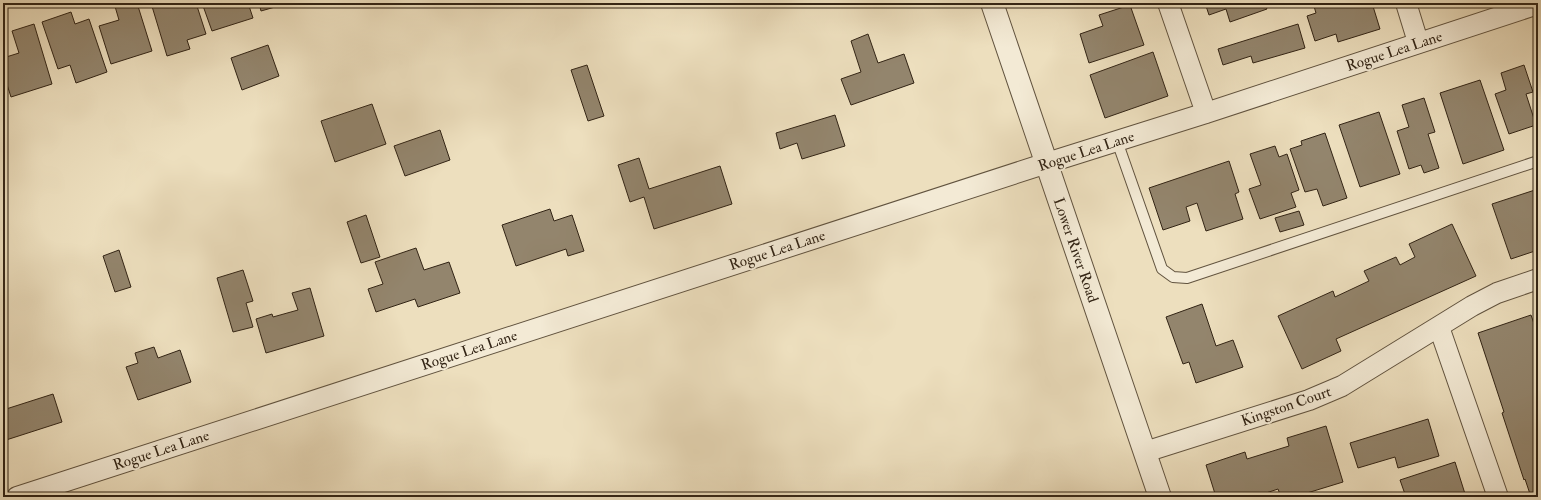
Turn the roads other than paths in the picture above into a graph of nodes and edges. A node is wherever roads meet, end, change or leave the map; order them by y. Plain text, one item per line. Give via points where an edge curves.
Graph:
1 (992, 3) edge
2 (1168, 3) edge
3 (1406, 3) edge
4 (1538, 4) edge
5 (1418, 42) junction
6 (1206, 113) junction
7 (1117, 141) junction
8 (1538, 161) edge
9 (1047, 163) junction
10 (1538, 279) edge
11 (1439, 327) junction
12 (1145, 452) junction
13 (17, 497) edge
14 (1160, 497) edge
15 (1498, 497) edge

1 - 9 street, Lower River Road
2 - 6 street
3 - 5 street
4 - 5 street, Rogue Lea Lane
5 - 6 street, Rogue Lea Lane
6 - 7 street, Rogue Lea Lane
7 - 8 lane via 1162,269 1174,277 1187,278
7 - 9 street, Rogue Lea Lane
9 - 12 street, Lower River Road
9 - 13 street, Rogue Lea Lane
10 - 11 street, Kingston Court via 1497,293
11 - 12 street, Kingston Court via 1342,386 1309,400
11 - 15 street
12 - 14 street, Lower River Road

